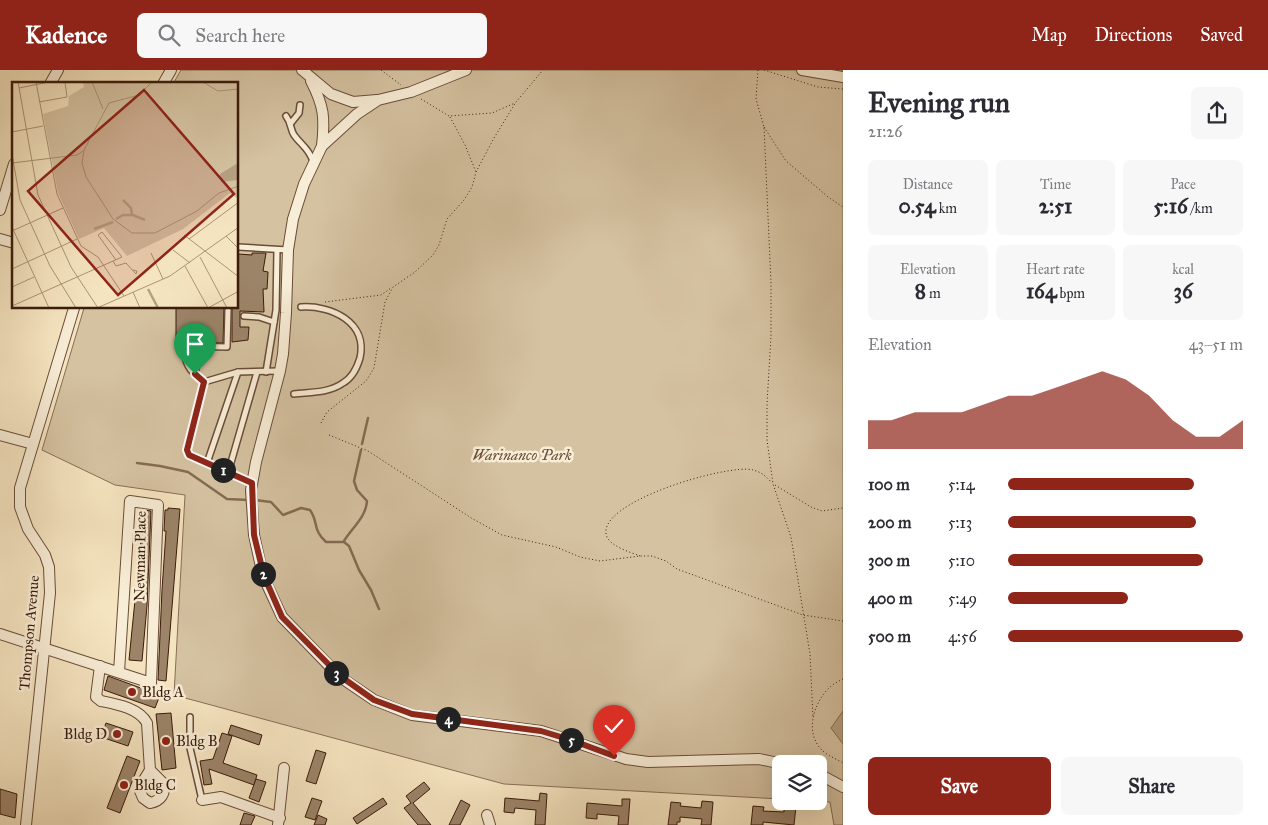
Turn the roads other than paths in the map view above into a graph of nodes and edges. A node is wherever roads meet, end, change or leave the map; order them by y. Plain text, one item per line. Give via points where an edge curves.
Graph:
1 (58, 70) edge
2 (171, 70) edge
3 (466, 70) edge
4 (802, 70) edge
5 (305, 73) edge
6 (843, 77) edge
7 (51, 82) edge
8 (164, 82) edge
9 (378, 100) junction
10 (300, 105) dead end
11 (286, 116) dead end
12 (291, 123) junction
13 (322, 146) junction
14 (314, 164) junction
15 (12, 171) edge
16 (0, 210) edge
17 (239, 247) edge
18 (283, 250) junction
19 (300, 307) dead end
20 (74, 309) edge
21 (228, 310) dead end
22 (244, 316) dead end
23 (274, 322) junction
24 (200, 347) junction
25 (280, 371) junction
26 (238, 372) junction
27 (257, 372) junction
28 (266, 372) junction
29 (195, 374) junction
30 (204, 382) junction
31 (294, 394) dead end
32 (0, 435) edge
33 (33, 444) junction
34 (207, 463) junction
35 (228, 473) junction
36 (252, 486) junction
37 (0, 634) edge
38 (44, 647) junction
39 (100, 666) junction
40 (119, 672) junction
41 (190, 717) dead end
42 (772, 762) edge
43 (284, 768) dead end
44 (150, 770) dead end
45 (827, 778) edge
46 (843, 787) edge
47 (202, 800) joint
48 (279, 821) edge
49 (26, 825) edge

1 - 7 street
2 - 8 street
3 - 9 street via 411,92
4 - 6 street
5 - 9 street via 331,94 353,102
5 - 13 street via 320,98 325,122
9 - 13 street via 357,114
10 - 12 lane via 299,113
11 - 12 lane
12 - 14 lane via 293,133 309,150
13 - 14 street
14 - 18 street via 304,184
15 - 16 street
17 - 18 lane
18 - 23 lane
18 - 25 street
19 - 31 lane via 312,306 338,313 356,328 362,349 357,368 344,383 324,391
20 - 33 street, Thompson Avenue
21 - 24 lane via 227,347
22 - 23 lane
23 - 28 lane
24 - 29 lane
24 - 29 lane via 184,346 186,362
25 - 28 lane
25 - 36 street
26 - 27 lane
26 - 30 lane
26 - 34 lane
27 - 28 lane
27 - 35 lane
29 - 30 lane
30 - 34 lane via 187,450 189,455
32 - 33 street
33 - 38 street, Thompson Avenue via 20,488 20,507 49,567 50,593
34 - 35 lane
35 - 36 lane
36 - 42 street via 254,535 264,576 282,617 340,676 374,700 412,714 541,731 626,760 759,759
37 - 38 street, Newman Place
38 - 39 street, Newman Place
38 - 49 street, Thompson Avenue
39 - 40 street, Newman Place
39 - 44 street via 96,697 137,711 147,723
40 - 40 street, Newman Place via 151,683 158,505 130,501
41 - 47 lane via 190,748
43 - 48 street
45 - 46 street
47 - 48 street via 221,797

